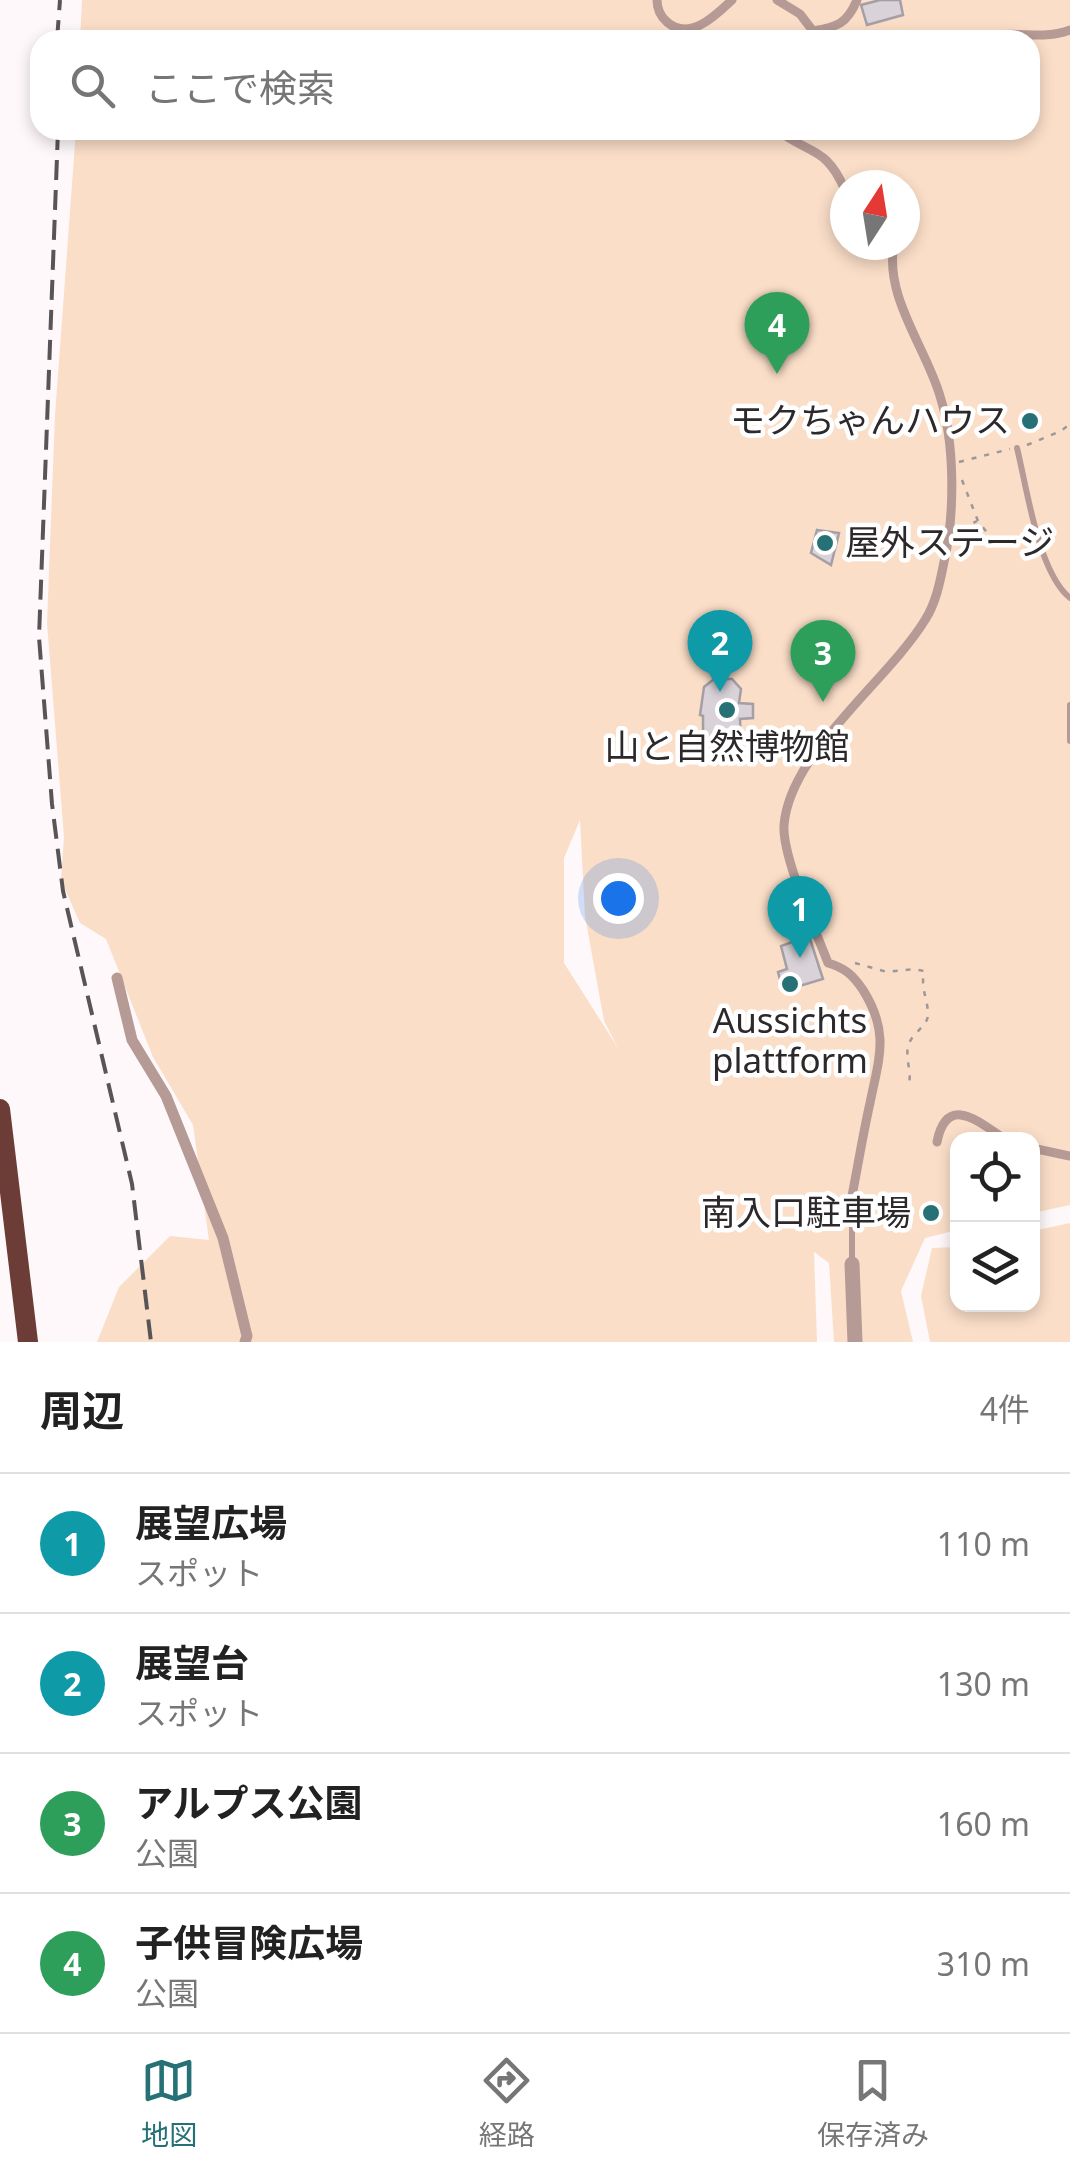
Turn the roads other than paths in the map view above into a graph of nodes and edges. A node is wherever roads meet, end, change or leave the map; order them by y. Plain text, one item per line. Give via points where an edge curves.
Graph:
1 (657, 0) edge
2 (732, 0) edge
3 (777, 0) edge
4 (857, 0) edge
5 (809, 30) edge
6 (829, 30) edge
7 (1070, 30) edge
8 (1040, 37) edge
9 (798, 140) edge
10 (835, 170) edge
11 (894, 260) edge
12 (1017, 448) dead end
13 (1070, 598) edge
14 (1070, 705) edge
15 (1070, 741) edge
16 (116, 978) dead end
17 (0, 1109) edge
18 (994, 1132) edge
19 (937, 1142) dead end
20 (1040, 1150) edge
21 (1070, 1156) edge
22 (852, 1196) joint
23 (852, 1264) joint
24 (28, 1342) edge
25 (245, 1342) edge
26 (855, 1342) edge

1 - 2 street via 666,21 696,29
3 - 5 street via 800,14
4 - 6 street via 850,18
7 - 8 street
9 - 10 street via 818,150
11 - 22 street via 893,280 946,418 946,556 928,617 820,747 795,787 784,826 828,963 846,968 861,986 882,1037
12 - 13 lane via 1044,554 1058,588
14 - 15 lane
16 - 25 street via 132,1040 166,1096 223,1238
17 - 24 highway
18 - 19 street via 968,1114 952,1116
20 - 21 street
22 - 23 lane
23 - 26 street

